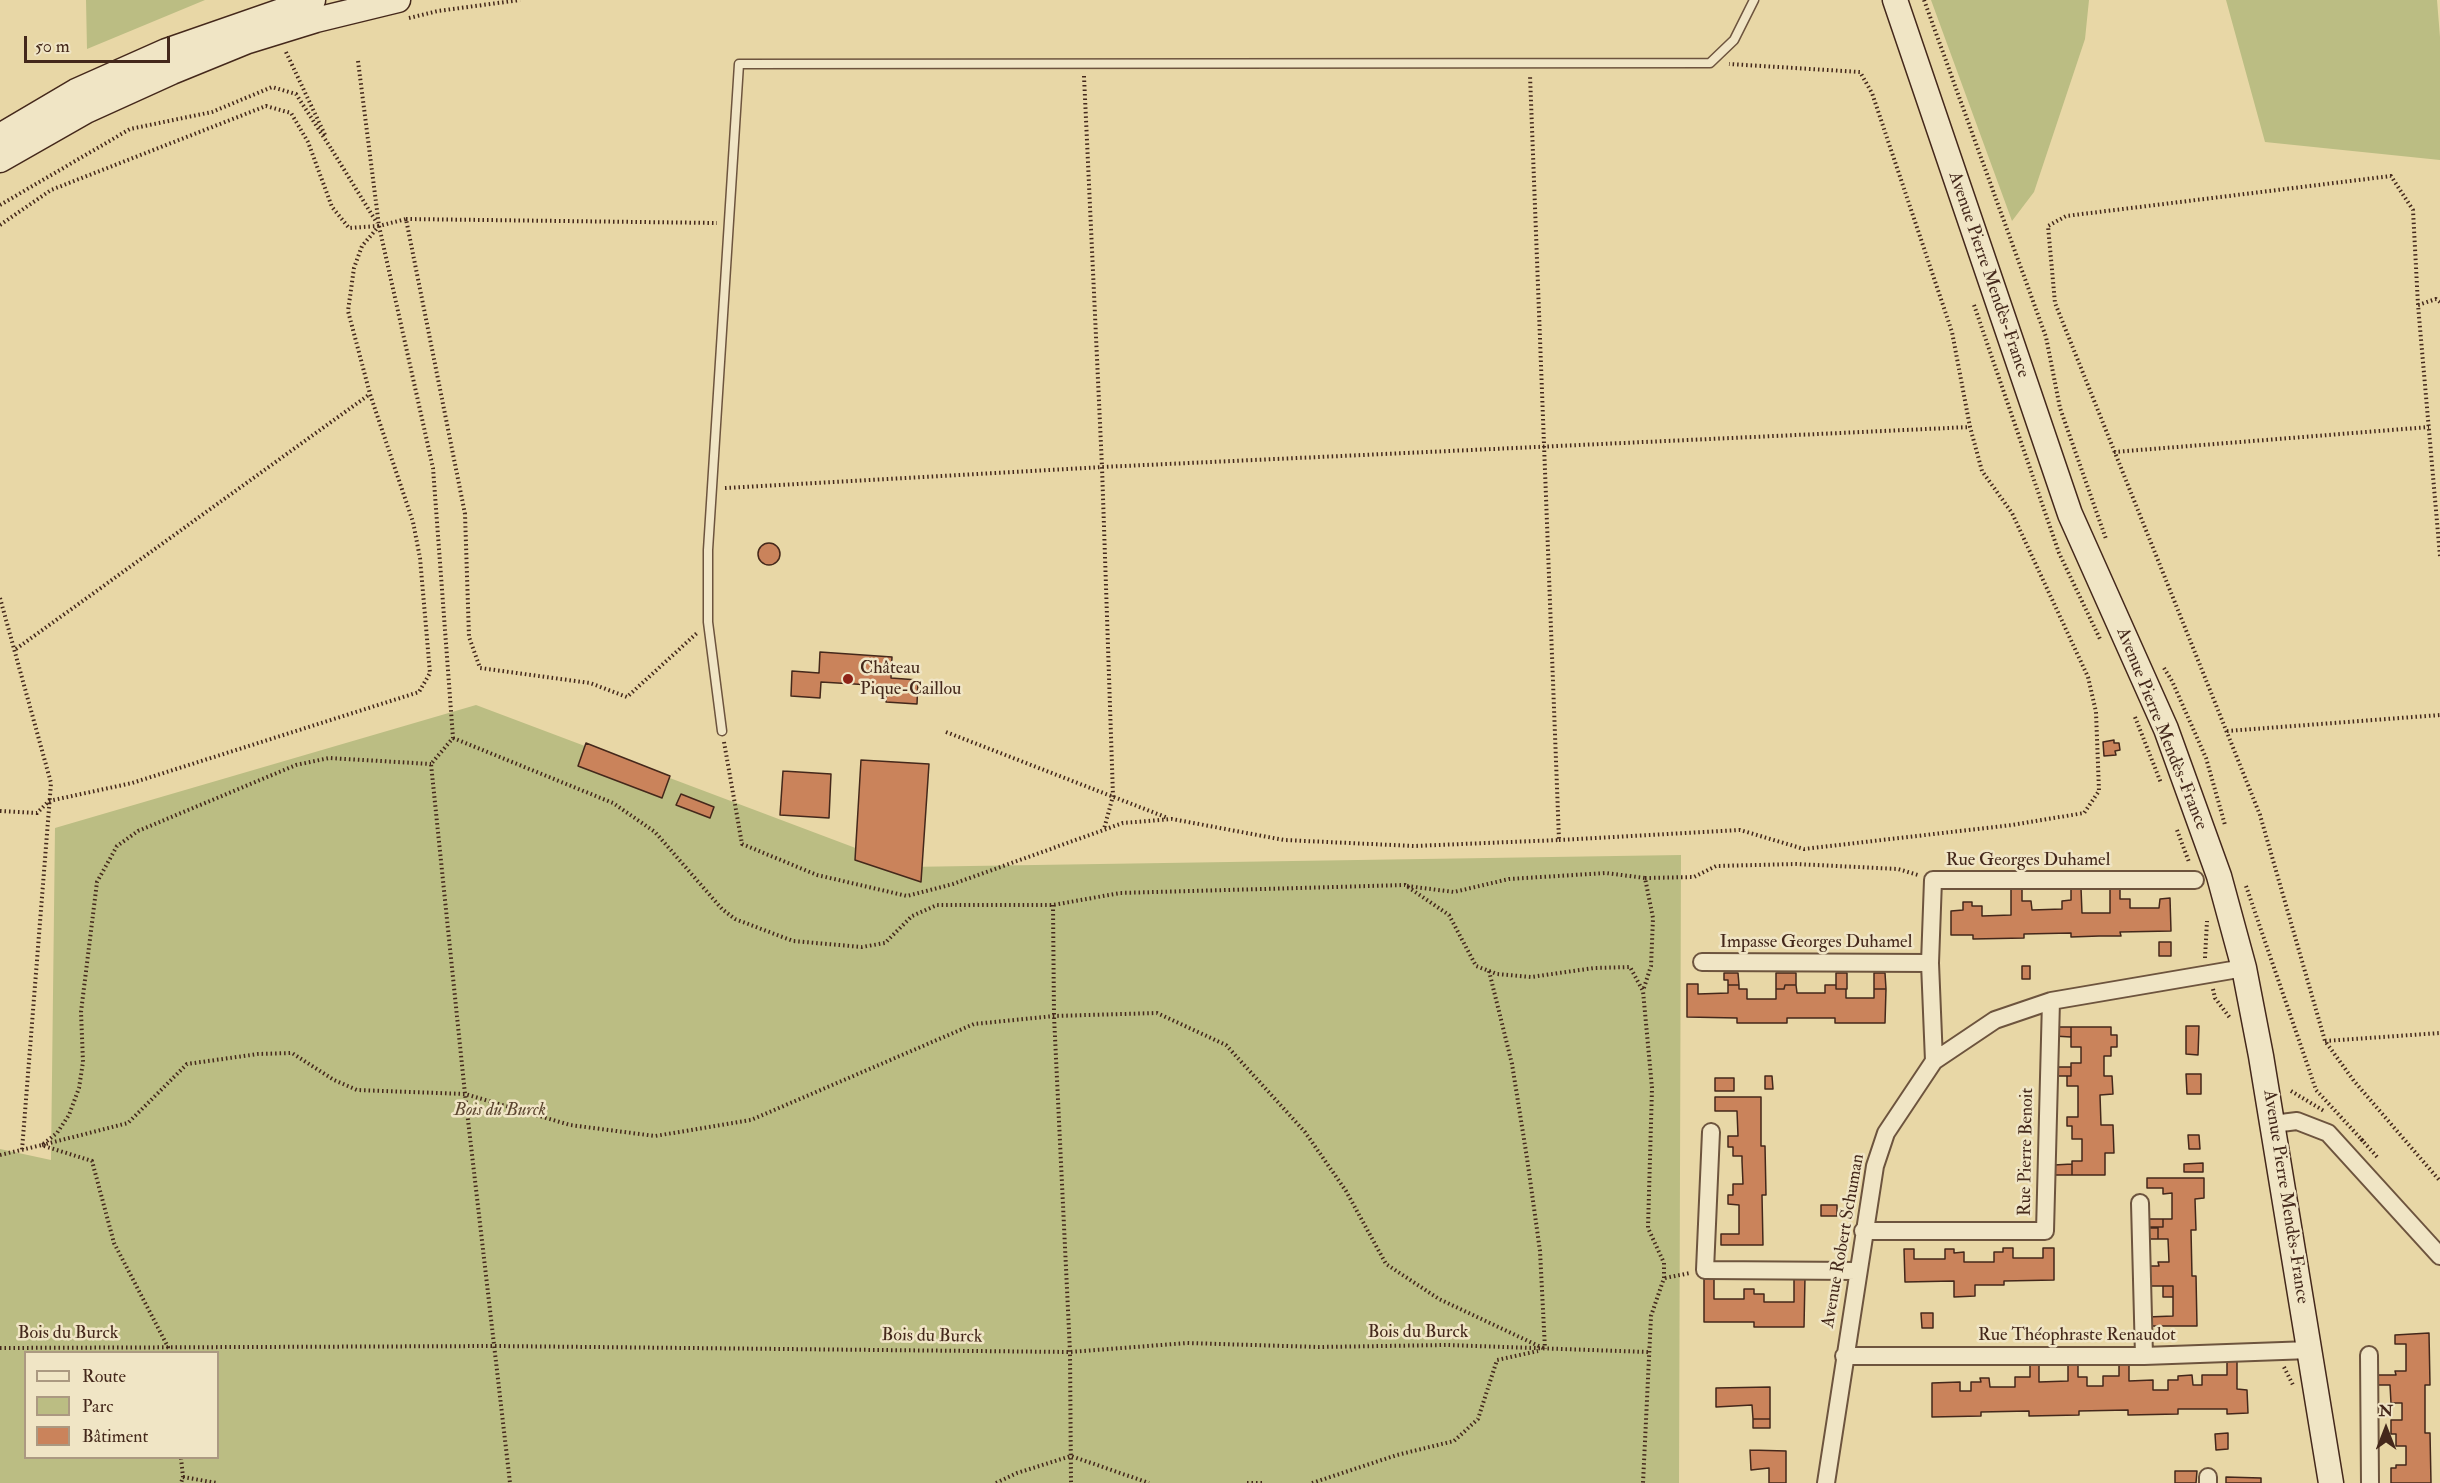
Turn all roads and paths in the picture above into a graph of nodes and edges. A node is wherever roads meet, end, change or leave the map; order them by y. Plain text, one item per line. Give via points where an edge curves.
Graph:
1 (313, 0) edge
2 (520, 0) edge
3 (1754, 0) edge
4 (1895, 0) edge
5 (1924, 0) edge
6 (400, 10) edge
7 (294, 50) dead end
8 (358, 61) dead end
9 (1530, 62) junction
10 (1083, 63) junction
11 (1710, 63) junction
12 (0, 136) edge
13 (332, 150) junction
14 (0, 160) edge
15 (0, 205) edge
16 (406, 219) junction
17 (729, 223) junction
18 (0, 225) edge
19 (379, 226) junction
20 (2440, 302) edge
21 (2418, 305) junction
22 (370, 394) junction
23 (1970, 427) junction
24 (2429, 427) junction
25 (1545, 447) junction
26 (2114, 452) junction
27 (1102, 467) junction
28 (712, 489) junction
29 (2109, 548) dead end
30 (2440, 556) edge
31 (0, 598) edge
32 (708, 622) junction
33 (16, 649) junction
34 (2160, 663) dead end
35 (2440, 715) edge
36 (722, 732) joint
37 (946, 732) dead end
38 (2227, 732) junction
39 (453, 738) junction
40 (431, 764) junction
41 (1113, 796) junction
42 (49, 801) junction
43 (0, 811) edge
44 (1172, 819) junction
45 (1104, 830) junction
46 (2228, 835) dead end
47 (1560, 840) junction
48 (1645, 878) junction
49 (1933, 880) junction
50 (2195, 880) dead end
51 (2244, 880) dead end
52 (1405, 885) junction
53 (1053, 905) junction
54 (1702, 962) dead end
55 (1930, 963) junction
56 (2244, 968) junction
57 (1489, 971) junction
58 (1643, 992) junction
59 (2050, 1000) junction
60 (1054, 1016) junction
61 (2440, 1033) edge
62 (2325, 1041) junction
63 (1934, 1061) junction
64 (465, 1094) junction
65 (2273, 1124) junction
66 (1711, 1132) dead end
67 (2362, 1141) dead end
68 (42, 1145) junction
69 (22, 1150) junction
70 (0, 1155) edge
71 (2440, 1181) edge
72 (2140, 1203) dead end
73 (1863, 1231) junction
74 (2440, 1256) edge
75 (1705, 1270) junction
76 (1858, 1271) junction
77 (1664, 1278) junction
78 (496, 1346) junction
79 (168, 1347) junction
80 (0, 1348) edge
81 (1545, 1349) junction
82 (2310, 1350) junction
83 (168, 1351) edge
84 (1070, 1352) junction
85 (1648, 1352) junction
86 (2369, 1355) dead end
87 (1844, 1356) junction
88 (2144, 1356) junction
89 (1071, 1456) junction
90 (181, 1459) edge
91 (183, 1476) junction
92 (182, 1483) edge
93 (216, 1483) edge
94 (510, 1483) edge
95 (996, 1483) edge
96 (1071, 1483) edge
97 (1149, 1483) edge
98 (1247, 1483) edge
99 (1265, 1483) edge
100 (1312, 1483) edge
101 (1643, 1483) edge
102 (1826, 1483) edge
103 (2331, 1483) edge
104 (2370, 1483) edge

1 - 12 main road via 166,51 76,91
2 - 6 path via 438,11
3 - 11 lane via 1734,40
4 - 56 main road, Avenue Pierre Mendès-France via 2070,514 2166,729 2219,876
5 - 29 path via 2046,337 2060,408
6 - 14 main road via 316,20 248,41 86,111
7 - 13 path via 286,52
8 - 19 path
9 - 10 lane
9 - 11 lane
9 - 25 path
10 - 17 lane via 739,63
10 - 27 path
11 - 23 path via 1860,72 1872,93 1952,332
13 - 15 path via 296,94 272,87 212,112 130,129
13 - 19 path
16 - 17 path
16 - 19 path
16 - 32 path via 465,514 469,637 480,668 590,683 627,697
17 - 28 lane
18 - 19 path via 51,190 266,106 291,113 308,142 332,207 350,228
19 - 22 path via 362,246 354,267 348,310
19 - 39 path via 433,468
20 - 21 path via 2436,299
21 - 24 path
21 - 26 path via 2413,210 2391,176 2066,216 2048,226 2055,303
22 - 33 path
22 - 42 path via 414,522 420,558 430,673 419,692 132,783
23 - 25 path
23 - 47 path via 1982,471 2012,513 2088,677 2096,712 2099,791 2084,813 1803,849 1740,830
24 - 26 path
24 - 30 path
25 - 27 path
25 - 47 path
26 - 38 path
27 - 28 path
27 - 41 path
28 - 32 lane
31 - 33 path
32 - 36 lane
33 - 42 path via 51,783
34 - 46 path via 2206,758
35 - 38 path
36 - 45 path via 742,844 817,875 907,896
37 - 41 path
38 - 62 path via 2260,815
39 - 40 path
39 - 53 path via 613,803 655,832 735,919 793,941 862,947 885,943 912,916 937,905
40 - 64 path
40 - 68 path via 329,758 296,765 138,831 117,846 97,882 81,1012 83,1062 79,1088 57,1133
41 - 44 path
41 - 45 path
42 - 43 path via 37,813
42 - 69 path
44 - 45 path via 1123,823
44 - 47 path via 1284,840 1414,846
48 - 49 path via 1694,877 1716,866 1796,864 1898,869
48 - 52 path via 1606,873 1521,878 1454,892
48 - 58 path via 1653,918 1651,966
49 - 50 street, Rue Georges Duhamel
49 - 55 street, Rue Georges Duhamel
51 - 67 path via 2316,1090
52 - 53 path via 1120,893
52 - 57 path via 1449,915 1476,966
53 - 60 path
54 - 55 street, Impasse Georges Duhamel
55 - 63 street, Rue Georges Duhamel
56 - 59 street, Avenue Robert Schuman
56 - 65 main road, Avenue Pierre Mendès-France
57 - 58 path via 1531,977 1630,967
57 - 81 path via 1512,1064 1527,1158 1540,1251
58 - 77 path via 1652,1088 1648,1227 1664,1263
59 - 63 street, Avenue Robert Schuman via 1995,1020
59 - 73 street, Rue Pierre Benoit via 2044,1231
60 - 64 path via 974,1024 751,1120 655,1136 570,1125
60 - 81 path via 1157,1013 1226,1045 1305,1132 1346,1191 1386,1264 1439,1299
60 - 84 path
61 - 62 path
62 - 71 path via 2354,1082
63 - 73 street, Avenue Robert Schuman via 1886,1133 1875,1166
64 - 68 path via 357,1090 292,1053 258,1054 187,1064 128,1123
64 - 78 path
65 - 74 street via 2297,1121 2328,1133
65 - 82 main road, Avenue Pierre Mendès-France
66 - 75 street
68 - 69 path
68 - 79 path via 92,1161 114,1243
69 - 70 path
72 - 88 street
73 - 76 street, Avenue Robert Schuman
75 - 76 street
75 - 77 path
76 - 87 street, Avenue Robert Schuman
77 - 85 path via 1650,1316
78 - 79 path, Bois du Burck
78 - 84 path, Bois du Burck
78 - 94 path
79 - 80 path, Bois du Burck
79 - 83 path
81 - 84 path, Bois du Burck via 1187,1343
81 - 85 path, Bois du Burck
81 - 100 path via 1497,1360 1478,1419 1454,1441
82 - 88 street, Rue Théophraste Renaudot
82 - 103 main road, Avenue Pierre Mendès-France
84 - 89 path
85 - 101 path
86 - 104 street
87 - 88 street, Rue Théophraste Renaudot
87 - 102 street, Avenue Robert Schuman
89 - 95 path
89 - 96 path
89 - 97 path
90 - 91 path
91 - 92 path
91 - 93 path
98 - 99 path

